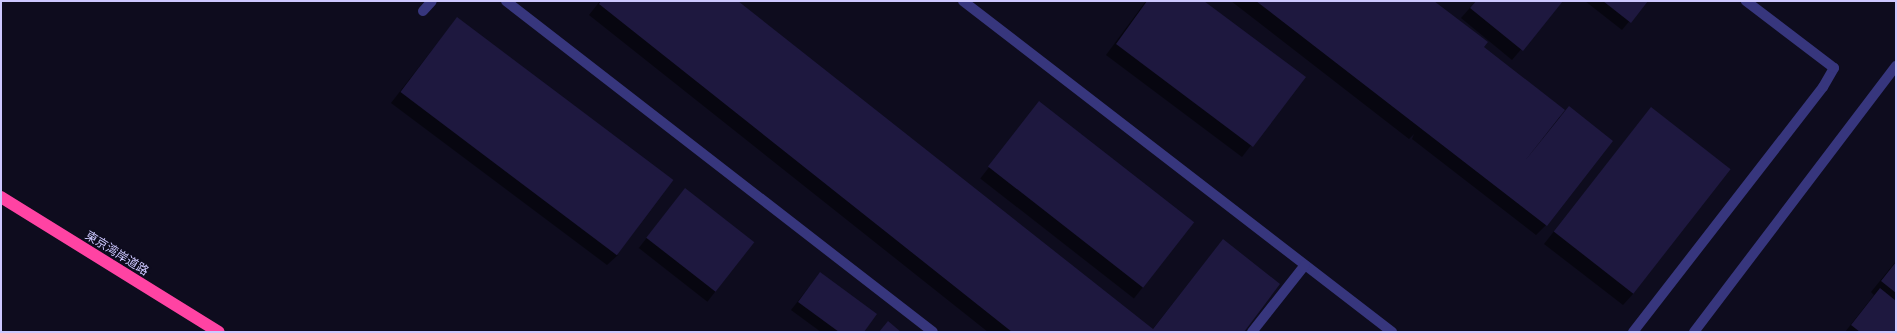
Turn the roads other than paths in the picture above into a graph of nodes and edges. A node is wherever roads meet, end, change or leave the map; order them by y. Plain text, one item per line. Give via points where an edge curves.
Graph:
1 (432, 1) edge
2 (506, 1) edge
3 (963, 1) edge
4 (1746, 1) edge
5 (423, 11) dead end
6 (1896, 66) edge
7 (1, 197) edge
8 (1306, 265) junction
9 (219, 332) edge
10 (933, 332) edge
11 (1252, 332) edge
12 (1392, 332) edge
13 (1633, 332) edge
14 (1694, 332) edge

1 - 5 street
2 - 10 street
3 - 8 street
4 - 13 street via 1834,68 1823,87
6 - 14 street
7 - 9 highway, 東京湾岸道路
8 - 11 street
8 - 12 street

